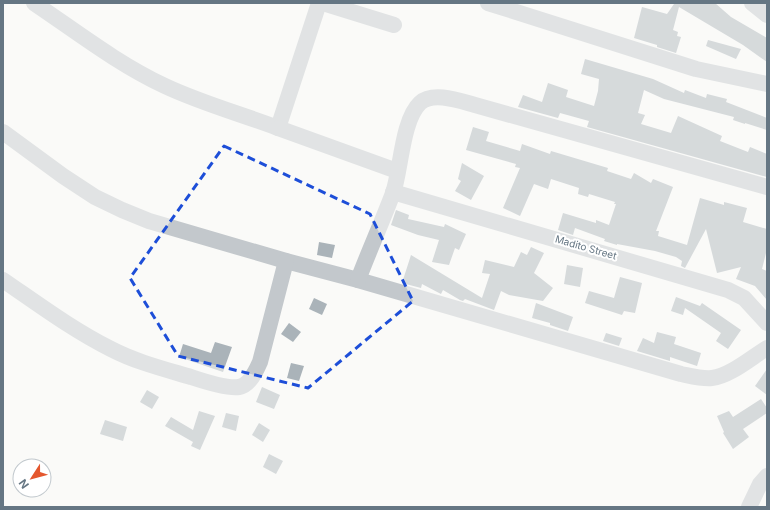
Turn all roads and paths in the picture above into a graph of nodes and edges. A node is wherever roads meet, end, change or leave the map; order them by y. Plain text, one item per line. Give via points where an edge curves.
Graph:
1 (34, 3) edge
2 (319, 3) edge
3 (323, 3) edge
4 (488, 3) edge
5 (752, 3) edge
6 (767, 15) edge
7 (394, 25) dead end
8 (767, 84) edge
9 (278, 128) junction
10 (3, 132) edge
11 (397, 171) junction
12 (767, 187) edge
13 (393, 192) junction
14 (286, 261) junction
15 (3, 280) edge
16 (358, 280) junction
17 (767, 323) edge
18 (767, 348) edge
19 (767, 476) edge
20 (749, 507) edge

1 - 9 street via 135,71 166,86
2 - 9 street
3 - 7 street
4 - 8 street via 696,69
5 - 6 street
9 - 11 street
10 - 14 street via 95,197 122,210 149,221
11 - 12 street via 411,118 419,104 432,97 475,105
11 - 13 street
13 - 16 street
13 - 17 street, Madito Street via 722,288 744,298
14 - 15 street via 260,362 249,380 238,387 212,383 138,361 112,350 65,323
14 - 16 street
16 - 18 street via 702,378 724,375
19 - 20 street via 760,484

